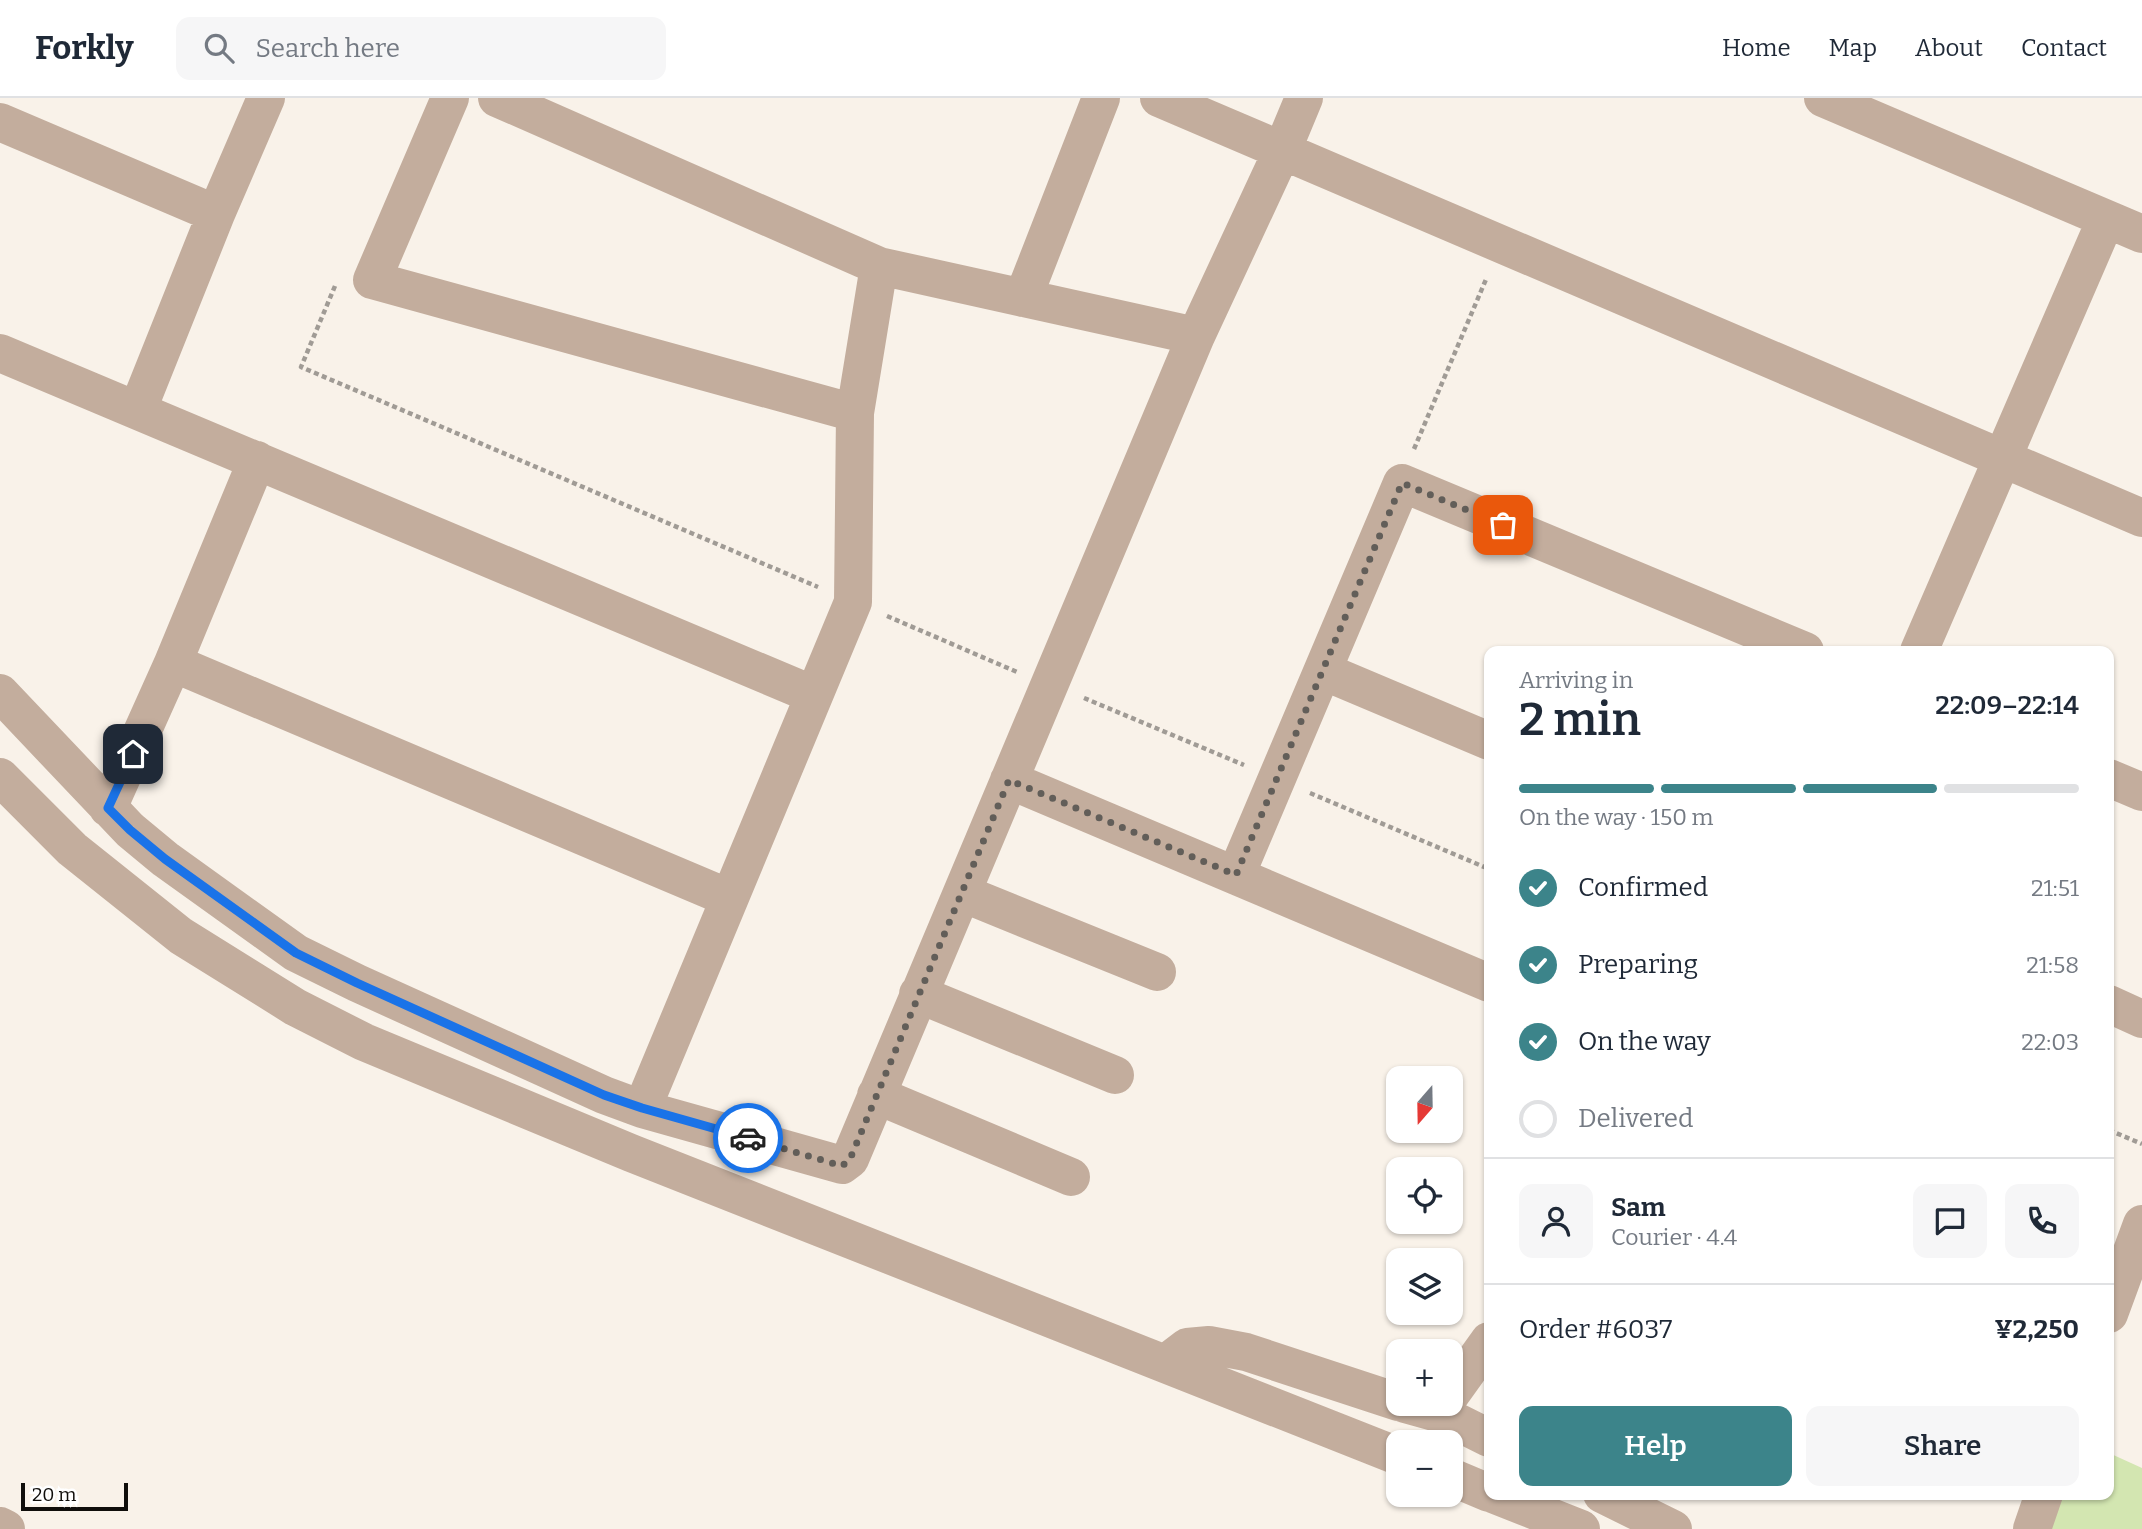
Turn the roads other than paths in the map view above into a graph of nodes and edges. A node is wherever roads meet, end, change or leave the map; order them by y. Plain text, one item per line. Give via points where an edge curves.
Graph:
1 (266, 98) edge
2 (450, 98) edge
3 (496, 98) edge
4 (1101, 98) edge
5 (1159, 98) edge
6 (1304, 98) edge
7 (1823, 98) edge
8 (0, 122) edge
9 (1282, 151) junction
10 (216, 214) junction
11 (2106, 219) junction
12 (2142, 234) edge
13 (879, 266) junction
14 (1023, 298) junction
15 (1196, 336) junction
16 (0, 353) edge
17 (138, 410) junction
18 (855, 413) junction
19 (2001, 459) junction
20 (257, 460) junction
21 (2142, 519) edge
22 (1793, 646) edge
23 (1921, 646) edge
24 (173, 663) junction
25 (1323, 671) junction
26 (0, 693) edge
27 (814, 695) junction
28 (1484, 739) edge
29 (0, 777) edge
30 (1009, 780) junction
31 (108, 808) junction
32 (1236, 875) junction
33 (962, 893) junction
34 (729, 898) junction
35 (1157, 972) dead end
36 (1484, 981) edge
37 (919, 994) junction
38 (2114, 1006) edge
39 (2142, 1019) edge
40 (1115, 1075) dead end
41 (876, 1096) junction
42 (642, 1108) junction
43 (1071, 1177) dead end
44 (2127, 1241) edge
45 (2114, 1294) edge
46 (1484, 1348) edge
47 (1166, 1363) junction
48 (1463, 1379) edge
49 (1386, 1398) edge
50 (1461, 1416) edge
51 (1484, 1434) edge
52 (1386, 1451) edge
53 (1463, 1482) edge
54 (1484, 1491) edge
55 (1506, 1500) edge
56 (1614, 1500) edge
57 (2042, 1500) edge
58 (0, 1526) edge
59 (6, 1529) edge
60 (1581, 1529) edge
61 (1673, 1529) edge
62 (2032, 1529) edge

1 - 10 street
2 - 18 street via 372,280
3 - 13 street
4 - 14 street
5 - 9 street
6 - 9 street
7 - 11 street
8 - 10 street
9 - 15 street
9 - 19 street
10 - 17 street
11 - 12 street
11 - 19 street
13 - 14 street
13 - 18 street
14 - 15 street
15 - 30 street
16 - 17 street
17 - 20 street
18 - 27 street via 853,602
19 - 21 street
19 - 23 street
20 - 24 street
20 - 27 street
22 - 25 street via 1402,483
24 - 31 street
24 - 34 street
25 - 28 street
25 - 32 street
26 - 31 street
27 - 34 street
29 - 47 street via 72,849 181,936 295,1007 364,1042 631,1153
30 - 32 street
30 - 33 street
31 - 42 street via 165,859 296,953 604,1095
32 - 36 street
33 - 35 street
33 - 37 street
34 - 42 street
37 - 40 street
37 - 41 street
38 - 39 street
41 - 42 street via 850,1159 842,1166
41 - 43 street
44 - 45 street
46 - 48 street
47 - 49 street via 1187,1346 1209,1345 1246,1352
47 - 52 street
50 - 51 street
53 - 54 street
55 - 60 street
56 - 61 street
57 - 62 street
58 - 59 street

